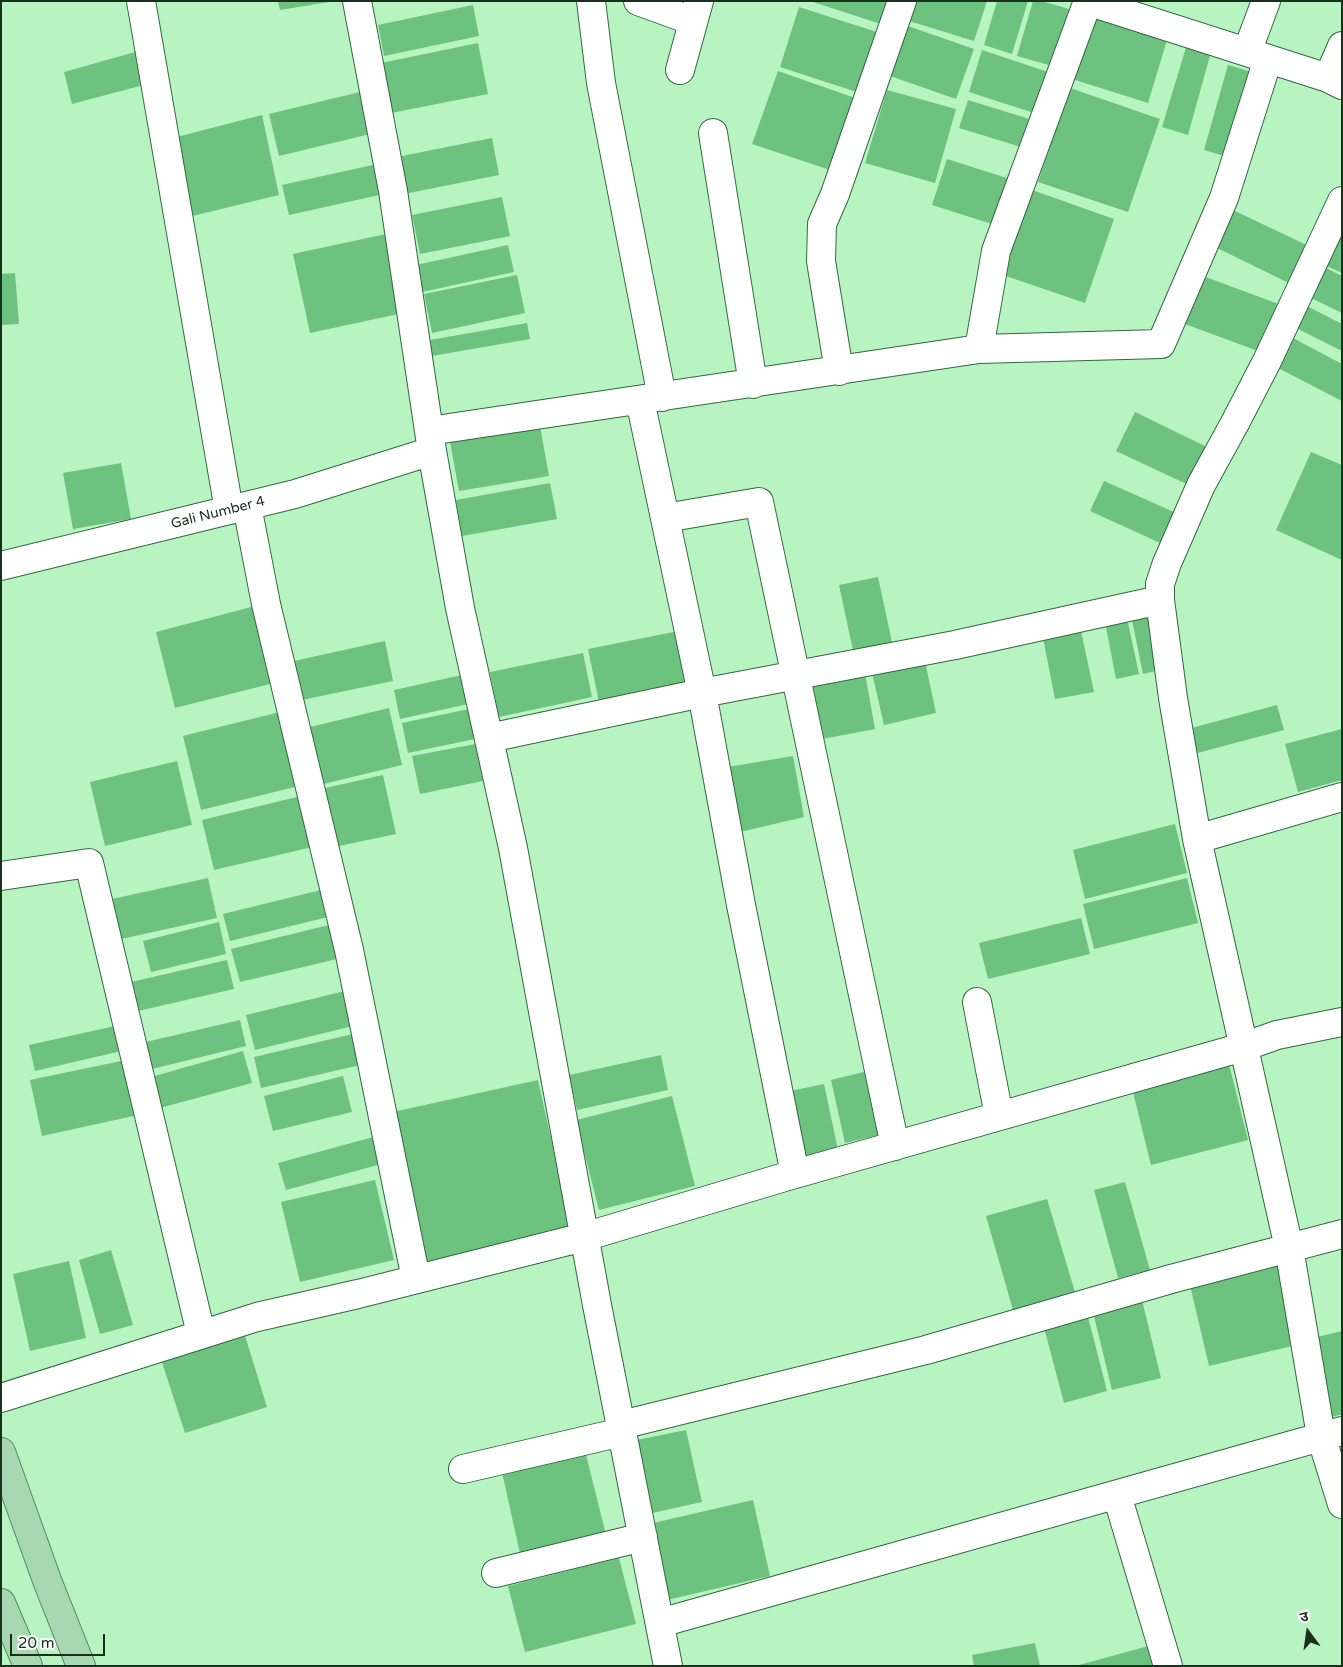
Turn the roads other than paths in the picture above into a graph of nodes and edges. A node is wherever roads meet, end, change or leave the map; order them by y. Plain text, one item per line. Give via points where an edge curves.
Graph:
1 (141, 1) edge
2 (356, 1) edge
3 (591, 1) edge
4 (638, 1) edge
5 (902, 1) edge
6 (1087, 1) edge
7 (1266, 1) edge
8 (696, 11) edge
9 (1153, 11) edge
10 (1342, 46) edge
11 (1257, 56) junction
12 (680, 70) dead end
13 (1335, 82) edge
14 (713, 133) dead end
15 (1342, 201) edge
16 (979, 349) junction
17 (839, 371) junction
18 (753, 384) junction
19 (651, 398) junction
20 (431, 441) junction
21 (238, 508) junction
22 (665, 518) junction
23 (1, 566) edge
24 (1160, 600) junction
25 (796, 675) junction
26 (702, 693) junction
27 (489, 738) junction
28 (1342, 797) edge
29 (1197, 839) junction
30 (1, 876) edge
31 (977, 1002) dead end
32 (1342, 1022) edge
33 (1243, 1047) junction
34 (999, 1116) junction
35 (896, 1146) junction
36 (795, 1174) junction
37 (1342, 1234) edge
38 (584, 1237) junction
39 (1288, 1248) junction
40 (416, 1279) junction
41 (201, 1334) junction
42 (1, 1398) edge
43 (621, 1428) junction
44 (1331, 1434) edge
45 (1, 1452) edge
46 (463, 1469) dead end
47 (1117, 1495) junction
48 (1342, 1504) edge
49 (643, 1538) junction
50 (496, 1573) dead end
51 (1, 1602) edge
52 (660, 1623) junction
53 (28, 1666) edge
54 (80, 1666) edge
55 (668, 1666) edge
56 (1168, 1666) edge

1 - 21 street
2 - 20 street via 393,191
3 - 19 street
4 - 8 street
5 - 17 street via 822,224 821,261
6 - 9 street
6 - 16 street via 996,251
7 - 11 street
8 - 12 street
9 - 11 street
10 - 13 street
11 - 13 street
11 - 16 street, Gali Number 4 via 1224,198 1160,344
14 - 18 street
15 - 24 street via 1263,370 1201,484 1167,563 1160,584
16 - 17 street, Gali Number 4
17 - 18 street, Gali Number 4
18 - 19 street, Gali Number 4
19 - 20 street, Gali Number 4
19 - 22 street
20 - 21 street, Gali Number 4 via 296,494
20 - 27 street via 460,608
21 - 23 street, Gali Number 4
21 - 40 street via 266,604 349,950
22 - 25 street via 759,502
22 - 26 street
24 - 25 street via 955,645
24 - 29 street
25 - 26 street
25 - 35 street
26 - 27 street
26 - 36 street
27 - 38 street via 513,848
28 - 29 street
29 - 33 street
30 - 41 street via 89,863
31 - 34 street
32 - 33 street via 1277,1035
33 - 34 street
33 - 39 street
34 - 35 street
35 - 36 street
36 - 38 street
37 - 39 street
38 - 40 street
38 - 43 street
39 - 43 street via 926,1350
39 - 44 street
40 - 41 street via 257,1317
41 - 42 street
43 - 46 street
43 - 49 street
44 - 47 street
44 - 48 street
45 - 54 main road
47 - 52 street
47 - 56 street
49 - 50 street
49 - 52 street
51 - 53 main road
52 - 55 street

